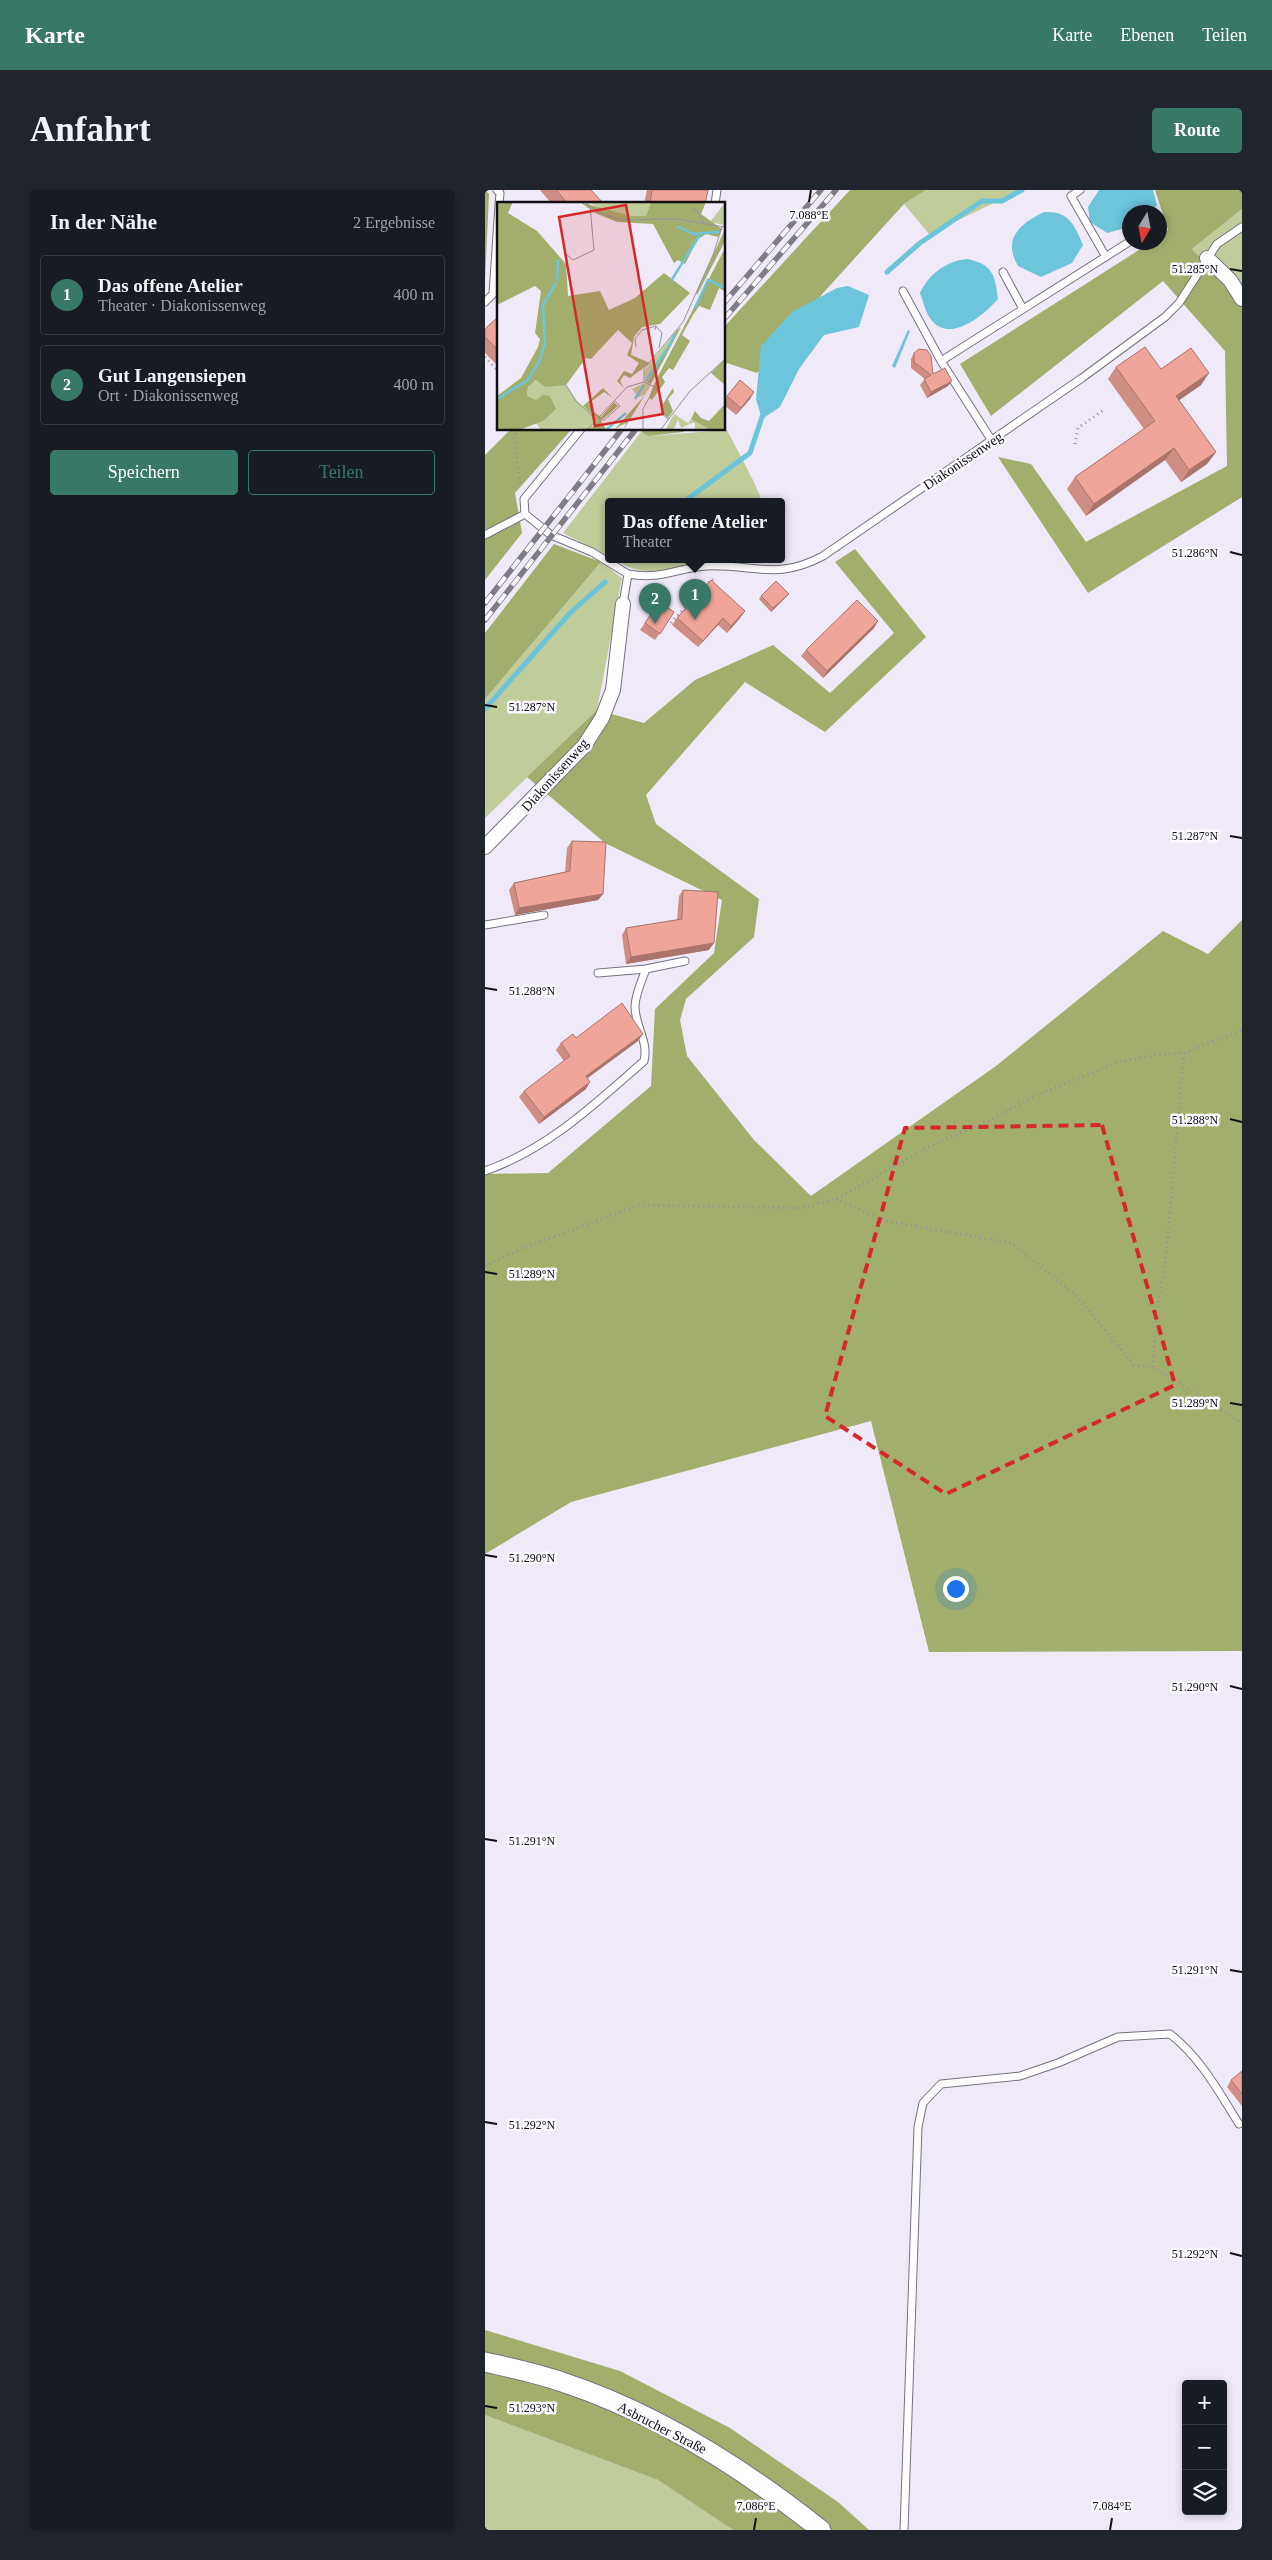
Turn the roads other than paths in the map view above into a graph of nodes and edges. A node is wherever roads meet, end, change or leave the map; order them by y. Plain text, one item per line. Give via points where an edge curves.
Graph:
1 (497, 190) edge
2 (1080, 190) edge
3 (499, 202) edge
4 (1242, 227) edge
5 (497, 234) edge
6 (1122, 247) edge
7 (1106, 258) junction
8 (1207, 258) junction
9 (1003, 272) dead end
10 (903, 291) dead end
11 (1242, 299) edge
12 (485, 302) edge
13 (1023, 309) junction
14 (941, 361) junction
15 (580, 430) edge
16 (992, 441) junction
17 (525, 514) junction
18 (485, 536) edge
19 (605, 560) edge
20 (610, 563) edge
21 (628, 574) junction
22 (623, 604) joint
23 (485, 847) edge
24 (544, 915) dead end
25 (485, 925) edge
26 (685, 961) dead end
27 (646, 969) junction
28 (598, 973) dead end
29 (485, 1171) edge
30 (1239, 2124) dead end
31 (485, 2362) edge
32 (821, 2530) edge
33 (904, 2530) edge

1 - 3 lane via 500,192
2 - 7 lane via 1071,196
4 - 8 lane, Diakonissenweg via 1217,244
5 - 12 lane via 493,294
6 - 7 lane
7 - 13 lane
8 - 11 street via 1230,280
8 - 16 lane, Diakonissenweg via 1179,303 1165,317
9 - 13 lane
10 - 14 lane
13 - 14 lane
14 - 16 lane
15 - 17 lane via 524,499
16 - 21 lane, Diakonissenweg via 806,565 790,570 759,570 733,564 704,566 659,576
17 - 18 lane
17 - 19 lane, Diakonissenweg via 551,535
20 - 21 lane, Diakonissenweg
21 - 22 lane, Diakonissenweg
22 - 23 street, Diakonissenweg via 613,690 602,718 584,746
24 - 25 lane
26 - 27 lane
27 - 28 lane
27 - 29 lane via 635,1006 647,1050 644,1061 550,1140 506,1164
30 - 33 lane via 1185,2046 1170,2034 1118,2037 1020,2076 941,2084 923,2103 919,2127
31 - 32 main road, Asbrucher Straße via 562,2382 639,2413 738,2468

